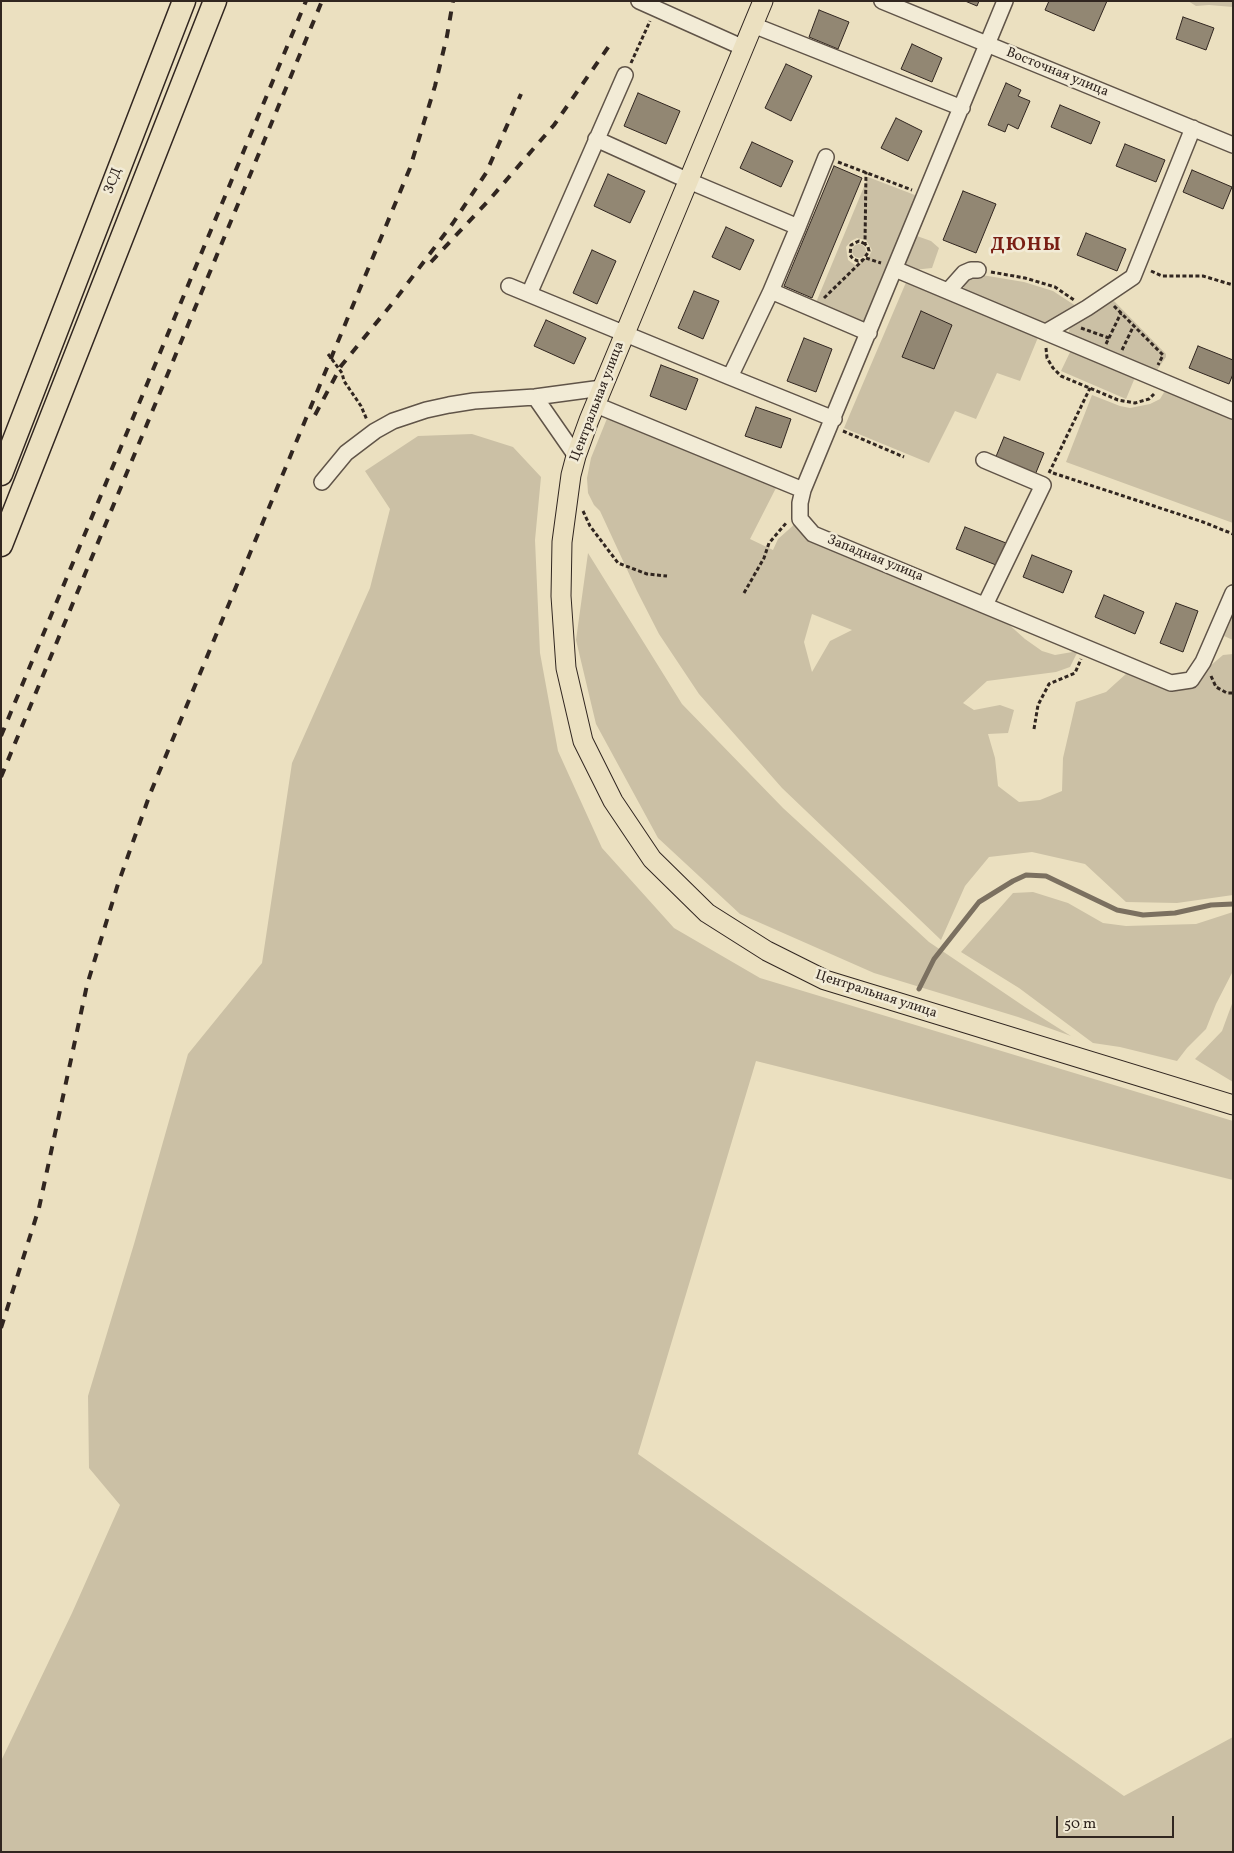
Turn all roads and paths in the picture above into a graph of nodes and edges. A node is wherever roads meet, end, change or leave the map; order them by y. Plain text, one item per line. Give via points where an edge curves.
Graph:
1 (184, 1) edge
2 (215, 1) edge
3 (639, 1) edge
4 (763, 1) edge
5 (882, 1) edge
6 (1005, 1) edge
7 (656, 8) junction
8 (753, 25) junction
9 (987, 45) junction
10 (744, 48) junction
11 (625, 75) joint
12 (962, 108) junction
13 (1193, 128) junction
14 (596, 139) junction
15 (1233, 145) edge
16 (826, 157) joint
17 (866, 172) junction
18 (689, 181) junction
19 (926, 195) junction
20 (798, 227) junction
21 (865, 244) junction
22 (863, 260) junction
23 (1138, 266) junction
24 (895, 269) junction
25 (978, 270) joint
26 (1233, 285) edge
27 (509, 286) dead end
28 (948, 291) junction
29 (771, 292) junction
30 (529, 294) junction
31 (1106, 309) dead end
32 (818, 312) junction
33 (1121, 313) junction
34 (1086, 315) junction
35 (1134, 326) junction
36 (1046, 332) junction
37 (869, 333) junction
38 (624, 334) junction
39 (1109, 338) junction
40 (328, 354) dead end
41 (1101, 355) junction
42 (1116, 361) junction
43 (44, 362) junction
44 (730, 377) junction
45 (1157, 379) junction
46 (1090, 388) junction
47 (599, 396) junction
48 (535, 398) junction
49 (1233, 411) edge
50 (832, 422) junction
51 (375, 431) junction
52 (1, 449) edge
53 (576, 456) junction
54 (904, 457) dead end
55 (984, 460) dead end
56 (1050, 470) junction
57 (1, 474) edge
58 (322, 482) dead end
59 (1043, 485) junction
60 (803, 490) junction
61 (582, 508) dead end
62 (800, 510) junction
63 (1233, 534) edge
64 (1, 544) edge
65 (667, 576) dead end
66 (744, 592) dead end
67 (1233, 593) edge
68 (985, 605) junction
69 (1085, 647) junction
70 (1192, 678) junction
71 (1233, 693) edge
72 (1034, 729) dead end
73 (1233, 1105) edge

1 - 43 highway, ЗСД
2 - 64 highway
3 - 7 street
4 - 8 main road, Центральная улица
5 - 9 street, Восточная улица
6 - 9 street
7 - 10 street
7 - 11 path
8 - 10 main road, Центральная улица
8 - 12 street
9 - 12 street
9 - 13 street, Восточная улица
10 - 18 main road, Центральная улица
11 - 14 street
12 - 19 street
13 - 15 street, Восточная улица
13 - 23 street
14 - 18 street
14 - 30 street
16 - 17 path
16 - 20 street
17 - 19 path
17 - 21 path
18 - 20 street
18 - 38 main road, Центральная улица
19 - 24 street
20 - 29 street
21 - 22 path via 869,251
21 - 22 path via 855,242 850,248 853,259
22 - 32 path via 828,294
23 - 26 path via 1162,276 1203,276
23 - 34 street via 1134,277
24 - 28 street
24 - 37 street
25 - 28 street via 964,273
25 - 34 path via 1055,287
27 - 30 street
28 - 36 street
29 - 32 street
29 - 44 street
30 - 38 street
31 - 33 path via 1113,305
32 - 37 street
33 - 35 path
33 - 39 path
34 - 36 street
34 - 39 path via 1078,326
35 - 42 path
35 - 45 path via 1164,355
36 - 41 street
36 - 46 path via 1047,358 1053,368 1061,376
37 - 50 street
38 - 44 street
38 - 47 main road, Центральная улица
39 - 41 path
40 - 51 path
41 - 42 street
42 - 45 street
43 - 52 main road
43 - 57 highway, ЗСД
44 - 50 street
45 - 46 path via 1157,392 1149,399 1135,403 1118,400
45 - 49 street
46 - 56 path
47 - 48 street
47 - 53 main road, Центральная улица
47 - 60 street
48 - 51 street via 474,401 441,407 393,421
48 - 53 street
50 - 54 path
50 - 60 street
51 - 58 street via 346,453
53 - 73 main road, Центральная улица via 562,542 561,596 566,668 583,741 614,801 652,859 707,913 767,952 825,980
55 - 59 street
56 - 59 path
56 - 63 path
59 - 68 street
60 - 62 street
61 - 65 path via 590,526 618,563 634,570
62 - 66 path via 769,542 764,558
62 - 68 street, Западная улица via 800,519 813,534
67 - 70 street via 1203,662
68 - 69 street, Западная улица
69 - 70 street, Западная улица via 1171,683
69 - 72 path via 1075,673 1049,684 1038,705
70 - 71 path via 1210,675 1216,687

